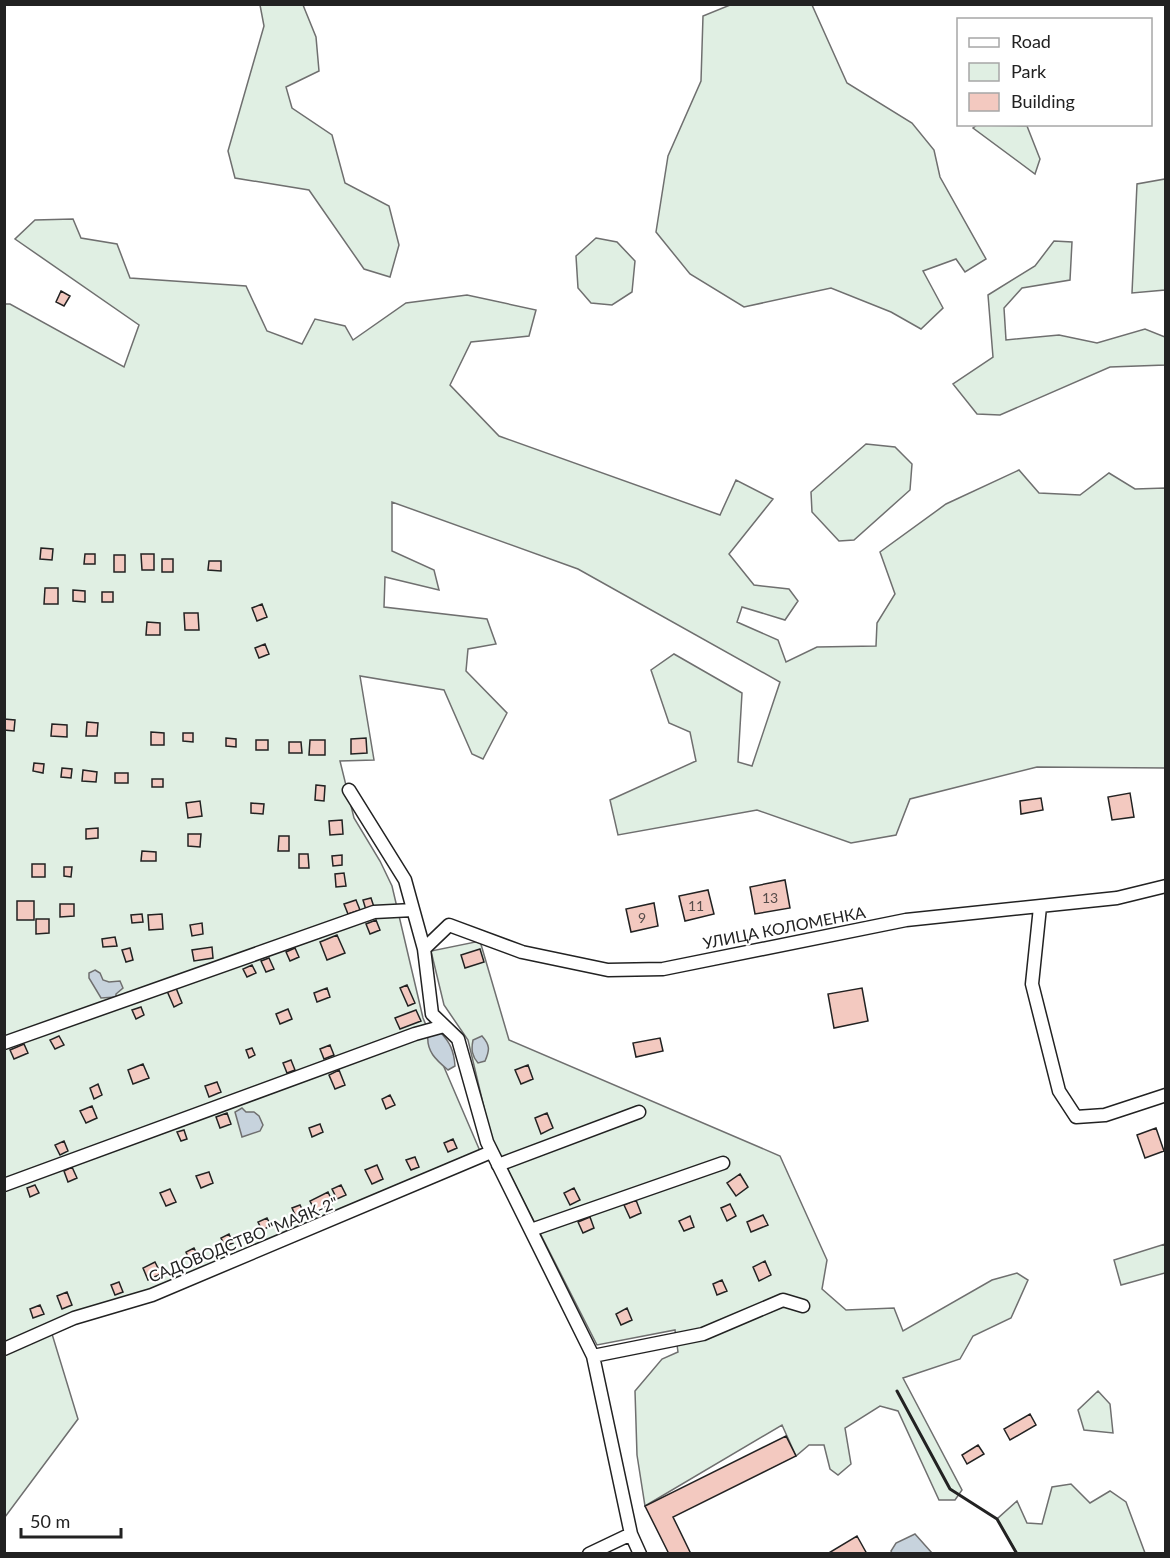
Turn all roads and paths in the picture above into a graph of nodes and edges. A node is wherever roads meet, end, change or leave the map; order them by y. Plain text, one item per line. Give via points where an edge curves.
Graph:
1 (349, 790) dead end
2 (1166, 886) edge
3 (1040, 907) junction
4 (413, 910) junction
5 (424, 949) junction
6 (444, 1026) junction
7 (4, 1043) edge
8 (1166, 1095) edge
9 (639, 1112) dead end
10 (492, 1152) junction
11 (723, 1163) dead end
12 (498, 1165) junction
13 (4, 1185) edge
14 (531, 1230) junction
15 (803, 1306) dead end
16 (4, 1349) edge
17 (593, 1356) junction
18 (631, 1534) junction
19 (589, 1554) edge
20 (640, 1554) edge

1 - 4 street via 405,880
2 - 3 street, УЛИЦА КОЛОМЕНКА via 1117,898
3 - 5 street, УЛИЦА КОЛОМЕНКА via 906,920 663,969 608,970 522,952 449,925
3 - 8 street via 1032,984 1059,1091 1076,1117 1105,1114
4 - 5 street
4 - 7 street via 374,912
5 - 6 street via 432,1014
6 - 10 street via 458,1039
6 - 13 street
9 - 12 street
10 - 12 street
10 - 16 street, САДОВОДСТВО "МАЯК-2" via 152,1295 74,1318
11 - 14 street
12 - 14 street
14 - 17 street
15 - 17 street via 783,1300 704,1334
17 - 18 street
18 - 19 street
18 - 20 street

